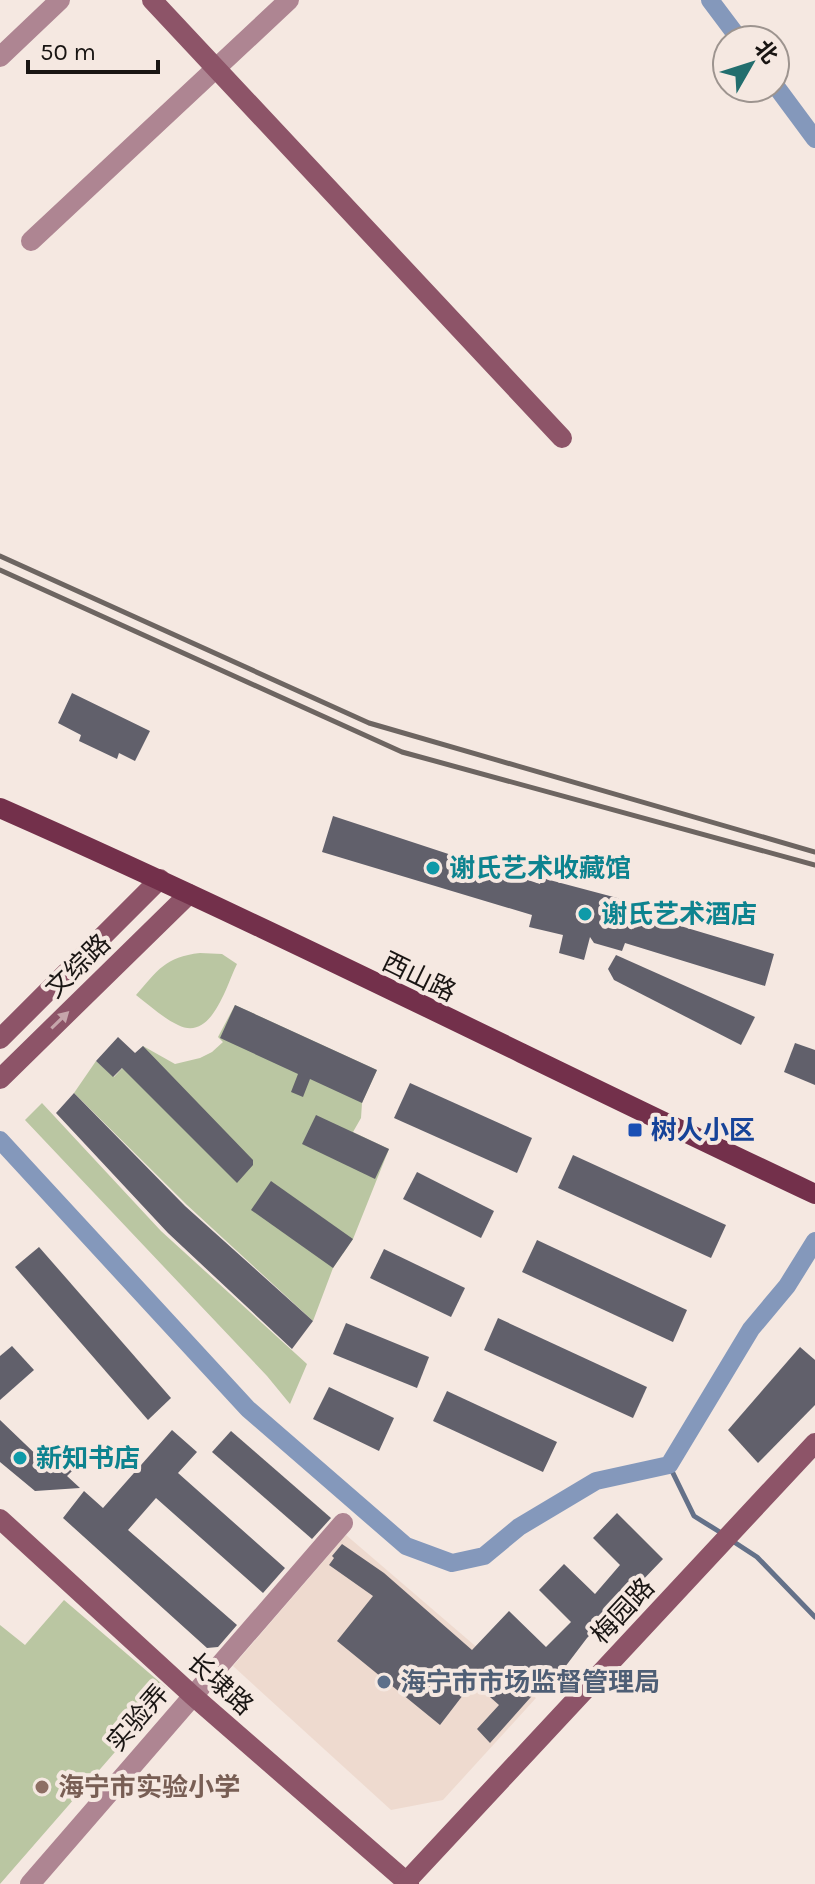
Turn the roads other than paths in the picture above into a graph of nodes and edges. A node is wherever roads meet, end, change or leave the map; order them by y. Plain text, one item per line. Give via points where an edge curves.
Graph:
1 (60, 0) edge
2 (152, 0) edge
3 (289, 0) edge
4 (0, 57) edge
5 (216, 69) junction
6 (31, 241) dead end
7 (562, 438) dead end
8 (0, 808) edge
9 (160, 879) junction
10 (189, 894) junction
11 (0, 1039) edge
12 (2, 1076) edge
13 (809, 1191) edge
14 (815, 1443) edge
15 (0, 1519) edge
16 (343, 1523) dead end
17 (192, 1695) junction
18 (406, 1883) edge
19 (30, 1884) edge

1 - 4 street
2 - 5 street
3 - 5 street
5 - 6 street
5 - 7 street
8 - 9 main road, 西山路
9 - 10 main road, 西山路
9 - 11 street
12 -> 10 street, 文综路
10 - 13 main road, 西山路
14 - 18 street, 梅园路
15 - 17 street, 长埭路
16 - 17 street, 实验弄
17 - 18 street, 长埭路
17 - 19 street, 实验弄

